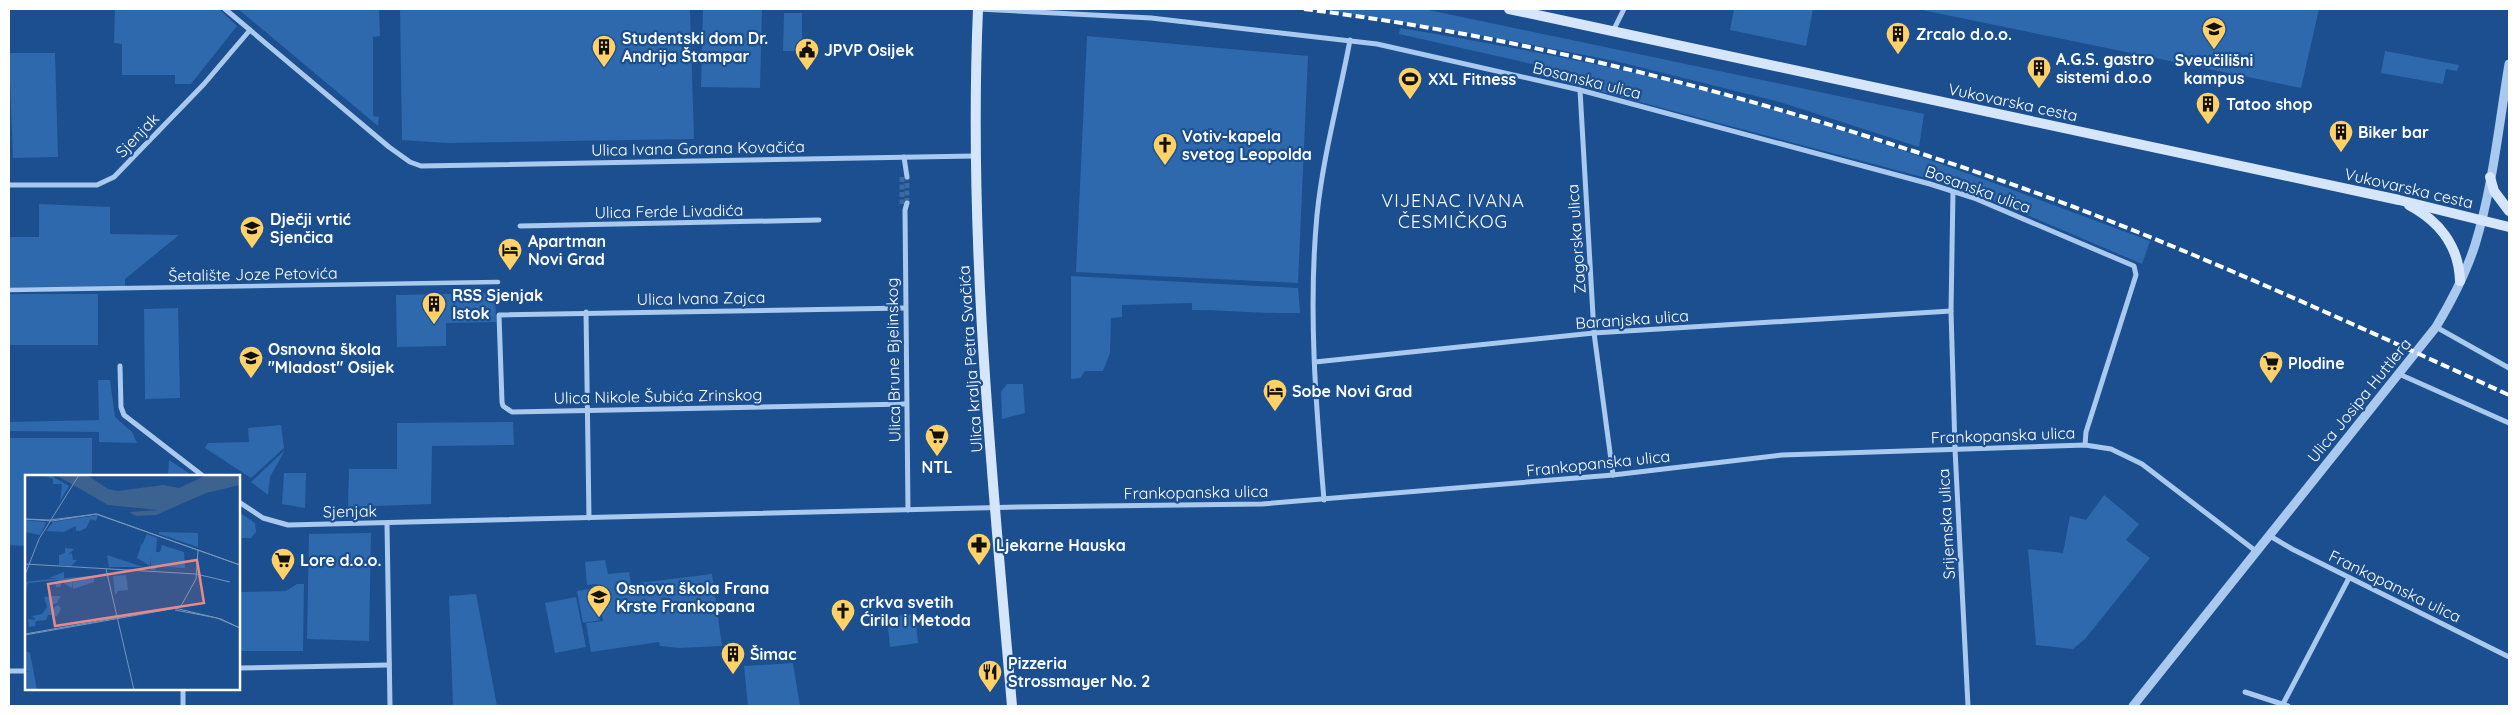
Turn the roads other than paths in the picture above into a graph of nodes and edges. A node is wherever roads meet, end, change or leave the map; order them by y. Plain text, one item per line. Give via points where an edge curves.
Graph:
1 (225, 9) edge
2 (978, 9) edge
3 (1509, 9) edge
4 (1624, 9) edge
5 (250, 30) junction
6 (1613, 31) junction
7 (1350, 40) junction
8 (2509, 64) edge
9 (1580, 90) junction
10 (974, 156) junction
11 (904, 157) junction
12 (904, 175) tunnel mouth
13 (2490, 177) junction
14 (9, 185) edge
15 (1952, 191) junction
16 (2399, 200) junction
17 (904, 204) tunnel mouth
18 (2509, 210) edge
19 (2481, 219) junction
20 (819, 220) dead end
21 (520, 226) dead end
22 (2509, 228) edge
23 (2460, 281) junction
24 (498, 282) dead end
25 (9, 290) edge
26 (905, 308) junction
27 (1951, 311) junction
28 (586, 312) junction
29 (498, 315) joint
30 (2436, 327) junction
31 (1594, 333) junction
32 (1315, 362) junction
33 (120, 366) dead end
34 (2509, 368) edge
35 (2398, 374) junction
36 (906, 404) junction
37 (587, 410) junction
38 (2509, 423) edge
39 (2085, 445) junction
40 (1955, 449) junction
41 (202, 475) edge
42 (1613, 475) junction
43 (1324, 500) junction
44 (240, 503) edge
45 (995, 508) junction
46 (908, 510) junction
47 (589, 518) junction
48 (387, 524) junction
49 (2270, 536) junction
50 (2256, 552) junction
51 (2349, 578) junction
52 (2509, 657) edge
53 (389, 665) junction
54 (240, 668) edge
55 (9, 671) edge
56 (25, 671) edge
57 (183, 690) edge
58 (2245, 692) dead end
59 (2286, 705) edge
60 (183, 706) edge
61 (390, 706) edge
62 (1012, 706) edge
63 (1968, 706) edge
64 (2133, 706) edge

1 - 5 street
2 - 7 street, Bosanska ulica via 1151,18
2 - 10 main road, Ulica kralja Petra Svačića
3 - 6 main road, Vukovarska cesta
4 - 6 street
5 - 11 street, Ulica Ivana Gorana Kovačića via 389,147 421,166
5 - 14 street, Sjenjak via 204,84 114,177 106,182 85,185
6 - 16 main road, Vukovarska cesta
7 - 9 street, Bosanska ulica
7 - 32 street via 1317,215
8 - 13 street, Ulica Josipa Huttlera
9 - 15 street, Bosanska ulica
9 - 31 street, Zagorska ulica
10 - 11 street, Ulica Ivana Gorana Kovačića
10 - 45 main road, Ulica kralja Petra Svačića via 984,381
11 - 12 street
13 - 18 main road via 2494,190
13 - 19 street, Ulica Josipa Huttlera
15 - 27 street, Srijemska ulica
15 - 39 street, Bosanska ulica via 2134,266 2136,271 2086,432
16 - 19 main road, Vukovarska cesta
16 - 23 main road via 2429,217 2440,228 2458,258
17 - 26 street, Ulica Brune Bjelinskog
19 - 22 main road, Vukovarska cesta
19 - 23 street, Ulica Josipa Huttlera via 2475,245
20 - 21 street, Ulica Ferde Livadića
23 - 30 street, Ulica Josipa Huttlera
24 - 25 street, Šetalište Joze Petovića
26 - 28 street, Ulica Ivana Zajca
26 - 36 street, Ulica Brune Bjelinskog
27 - 31 street, Baranjska ulica
27 - 40 street, Srijemska ulica
28 - 29 street, Ulica Ivana Zajca
28 - 37 street
29 - 37 street, Ulica Nikole Šubića Zrinskog via 503,406 517,412
30 - 34 street
30 - 35 street, Ulica Josipa Huttlera
31 - 32 street, Baranjska ulica
31 - 42 street, Zagorska ulica
32 - 43 street
33 - 41 street via 124,415
35 - 38 street
35 - 49 street, Ulica Josipa Huttlera
36 - 37 street, Ulica Nikole Šubića Zrinskog
36 - 46 street, Ulica Brune Bjelinskog
37 - 47 street
39 - 40 street, Frankopanska ulica
39 - 50 street, Frankopanska ulica via 2117,451 2142,464
40 - 42 street, Frankopanska ulica via 1782,455
40 - 63 street, Srijemska ulica
42 - 43 street, Frankopanska ulica
43 - 45 street, Frankopanska ulica
44 - 48 street, Sjenjak via 263,518 288,525
45 - 46 street, Frankopanska ulica
45 - 62 main road, Ulica kralja Petra Svačića
46 - 47 street, Frankopanska ulica
47 - 48 street, Frankopanska ulica
48 - 53 street, Sjenjak
49 - 50 street, Ulica Josipa Huttlera
49 - 51 street, Frankopanska ulica
50 - 64 street, Ulica Josipa Huttlera
51 - 52 street, Frankopanska ulica
51 - 59 street
53 - 54 street
53 - 61 street, Sjenjak
55 - 56 street
57 - 60 street
58 - 59 street

